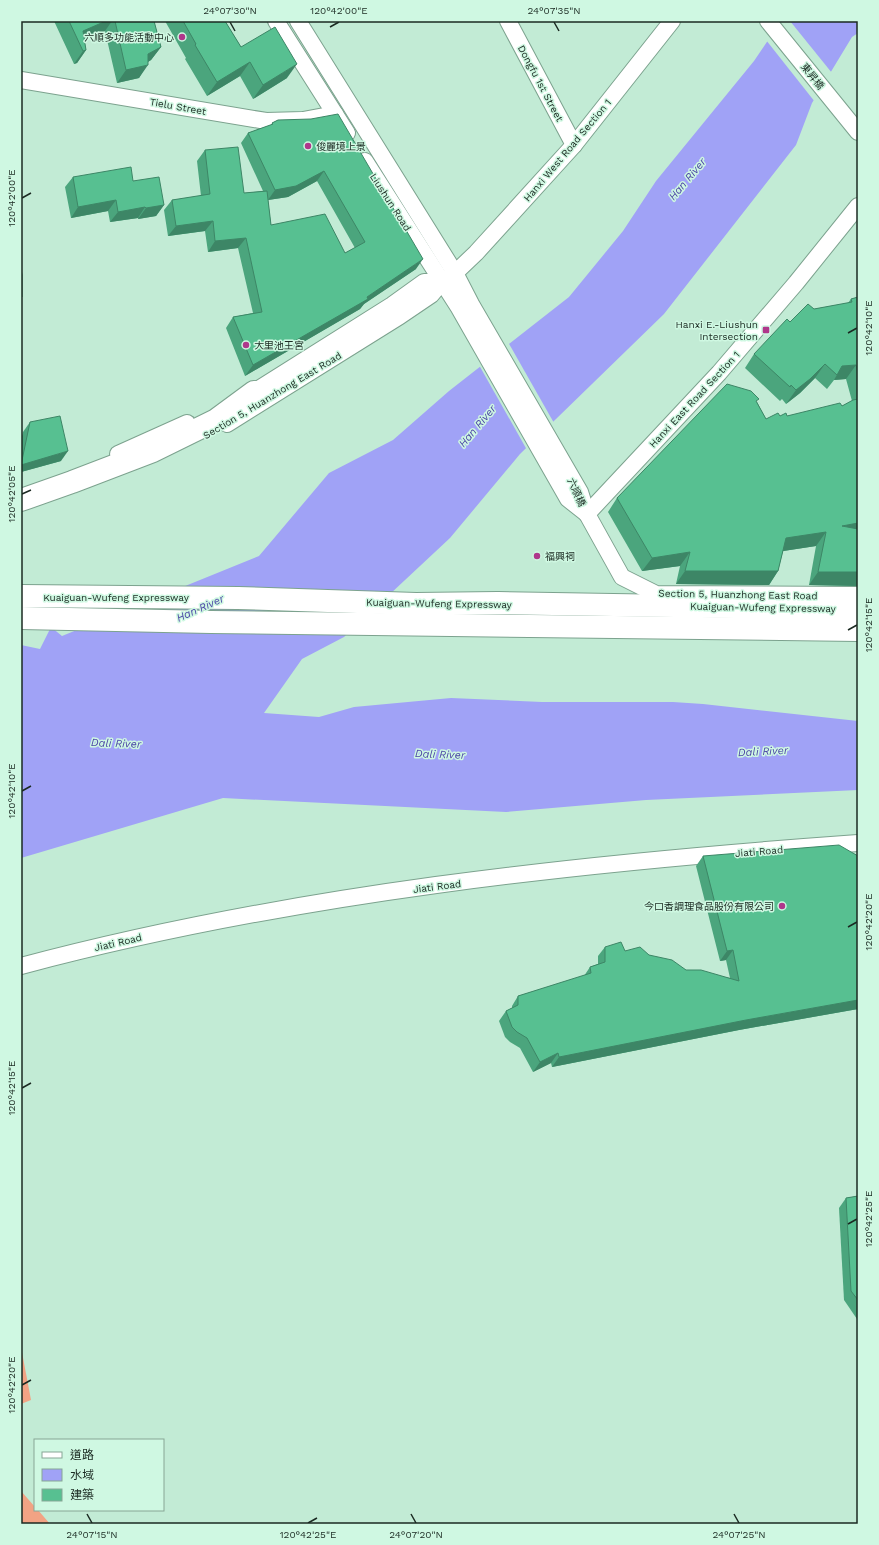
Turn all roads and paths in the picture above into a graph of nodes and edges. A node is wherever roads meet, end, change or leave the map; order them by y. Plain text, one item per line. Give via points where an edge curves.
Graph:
1 (276, 21) edge
2 (298, 21) edge
3 (508, 21) edge
4 (672, 21) edge
5 (768, 21) edge
6 (21, 80) edge
7 (335, 114) junction
8 (858, 132) edge
9 (574, 145) junction
10 (858, 206) edge
11 (456, 273) junction
12 (442, 282) junction
13 (254, 392) junction
14 (21, 488) edge
15 (21, 500) edge
16 (21, 510) edge
17 (587, 514) junction
18 (858, 595) edge
19 (21, 596) edge
20 (858, 609) edge
21 (21, 618) edge
22 (858, 630) edge
23 (858, 843) edge
24 (21, 966) edge

1 - 7 street, Liushun Road
2 - 11 street, Liushun Road
3 - 9 street, Dongfu 1st Street
4 - 9 street, Hanxi West Road Section 1
5 - 8 street, 東昇橋
6 - 7 street, Tielu Street via 266,121 303,120
7 - 12 street, Liushun Road
9 - 11 street, Hanxi West Road Section 1
10 - 17 street, Hanxi East Road Section 1 via 719,374
11 - 12 street, Section 5, Huanzhong East Road
11 - 17 street, 六順橋 via 471,304 580,492
12 - 13 street, Section 5, Huanzhong East Road via 424,282
12 - 16 street, Section 5, Huanzhong East Road via 431,296 214,432 138,468
12 - 17 street, 六順橋 via 460,308 568,499
13 - 14 street, Section 5, Huanzhong East Road via 114,456 67,475
13 - 15 highway via 216,420 153,450
17 - 18 street, Section 5, Huanzhong East Road via 622,577 656,594
19 - 20 highway, Kuaiguan-Wufeng Expressway
21 - 22 highway
23 - 24 street, Jiati Road via 522,874 399,891 159,932

